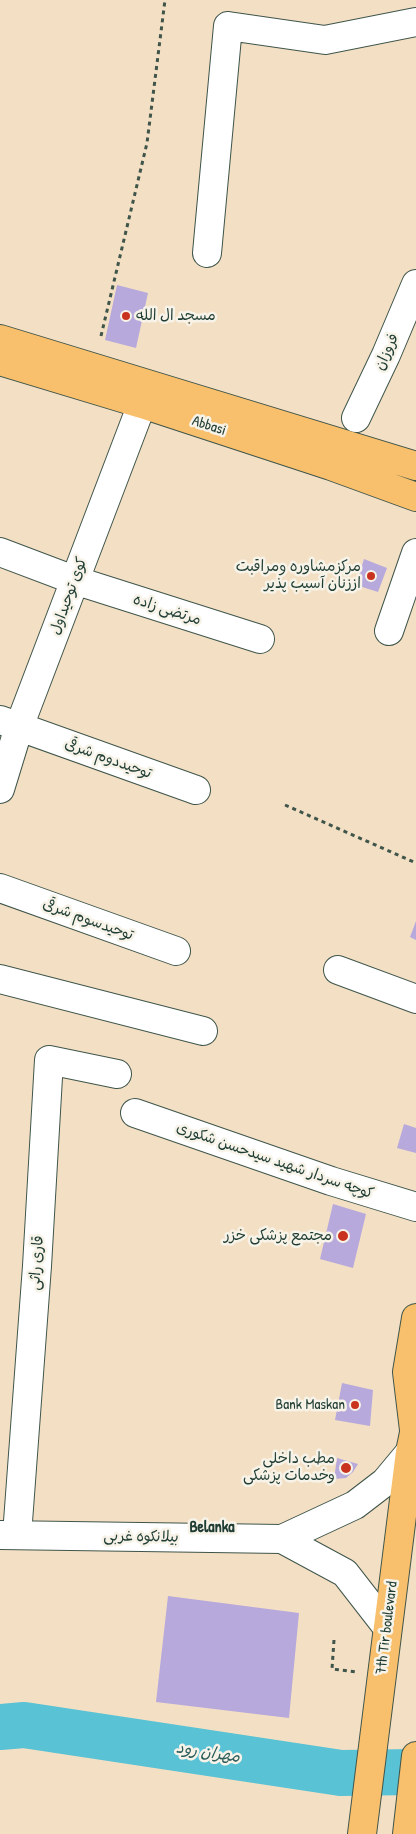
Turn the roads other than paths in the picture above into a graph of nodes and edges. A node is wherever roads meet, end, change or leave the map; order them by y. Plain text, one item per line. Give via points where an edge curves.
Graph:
1 (416, 22) edge
2 (207, 254) dead end
3 (416, 284) edge
4 (407, 330) edge
5 (0, 339) edge
6 (0, 361) edge
7 (142, 404) junction
8 (356, 418) dead end
9 (416, 466) edge
10 (416, 497) edge
11 (0, 552) edge
12 (416, 553) edge
13 (74, 580) junction
14 (389, 632) dead end
15 (260, 639) dead end
16 (9, 724) edge
17 (0, 789) edge
18 (196, 790) dead end
19 (0, 888) edge
20 (176, 951) dead end
21 (338, 970) dead end
22 (0, 979) edge
23 (416, 999) edge
24 (203, 1031) dead end
25 (117, 1074) dead end
26 (135, 1113) dead end
27 (416, 1207) edge
28 (416, 1318) edge
29 (414, 1435) edge
30 (8, 1535) edge
31 (282, 1539) junction
32 (387, 1627) junction
33 (416, 1756) edge
34 (362, 1832) edge
35 (407, 1833) edge

1 - 2 street via 325,40 228,26
3 - 4 street, فروزان
4 - 8 street, فروزان
5 - 9 main road, Abbasi
6 - 7 main road, Abbasi
7 - 10 main road, Abbasi
7 - 13 street, کوی توحیداول
11 - 13 street, مرتضی زاده
12 - 14 street
13 - 15 street, مرتضی زاده
13 - 16 street, کوی توحیداول
16 - 17 street, کوی توحیداول
16 - 18 street, توحیددوم شرقی
19 - 20 street, توحیدسوم شرقی
21 - 23 street
22 - 24 street
25 - 30 street, قاری راثی via 49,1060 38,1266
26 - 27 street, کوچه سردار شهید سیدحسن شکوری via 331,1182
28 - 29 main road, 7th Tir boulevard via 407,1372
29 - 31 street, بیلانکوه غربی via 385,1482 356,1505
29 - 32 main road, 7th Tir boulevard
30 - 31 street, بیلانکوه غربی
31 - 32 street, بیلانکوه غربی via 345,1573
32 - 34 main road, 7th Tir boulevard
33 - 35 main road

